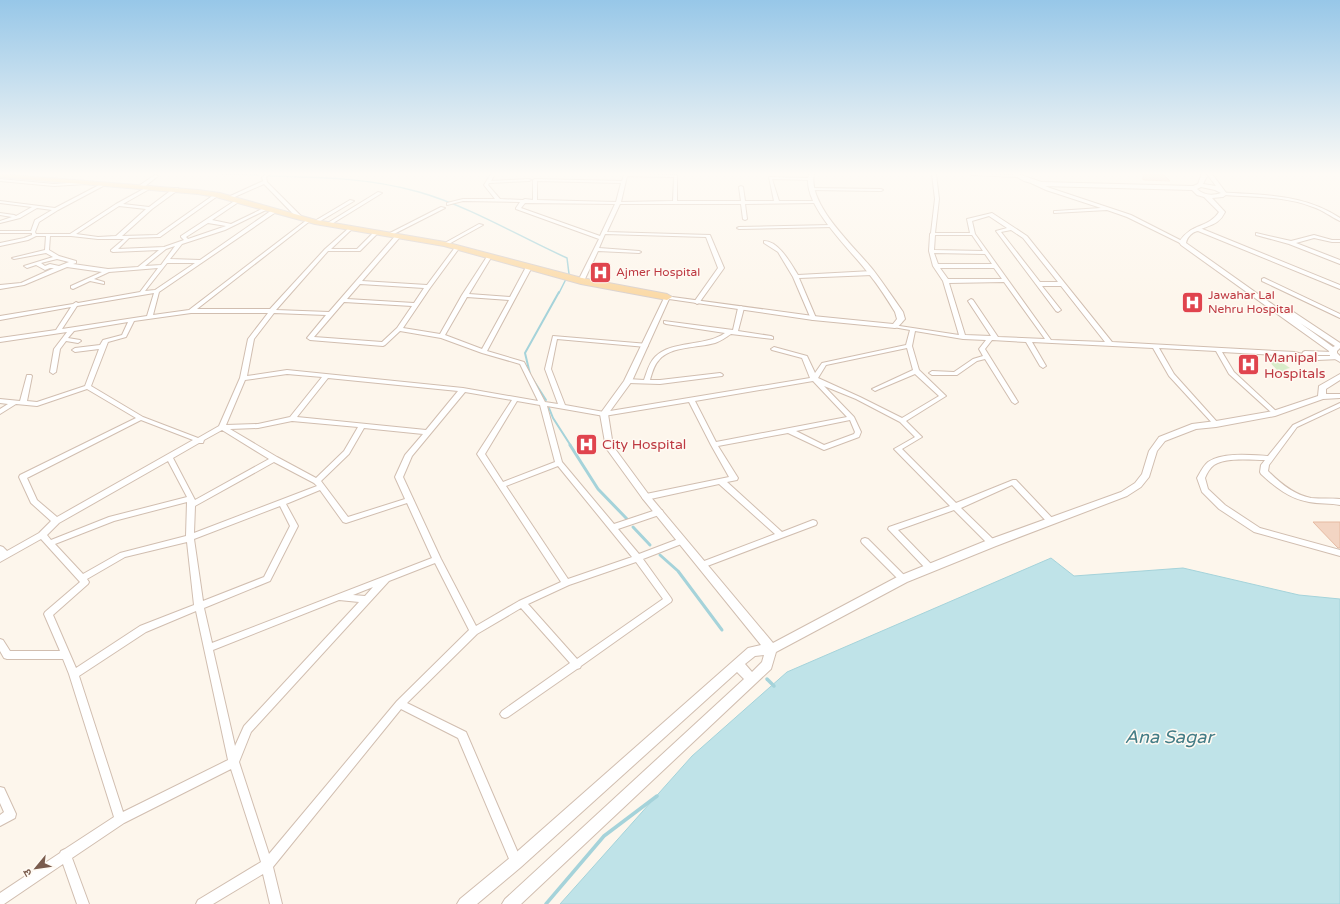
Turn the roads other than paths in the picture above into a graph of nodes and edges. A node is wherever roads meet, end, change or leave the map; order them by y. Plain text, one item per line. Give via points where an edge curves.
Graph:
1 (18, 216) edge
2 (43, 216) edge
3 (100, 216) edge
4 (141, 216) edge
5 (187, 216) edge
6 (214, 216) edge
7 (249, 216) edge
8 (266, 216) edge
9 (294, 216) edge
10 (304, 216) edge
11 (316, 216) edge
12 (341, 216) edge
13 (426, 216) edge
14 (544, 216) edge
15 (612, 216) edge
16 (824, 216) edge
17 (935, 216) edge
18 (982, 216) edge
19 (993, 216) edge
20 (1129, 216) edge
21 (1219, 216) edge
22 (308, 220) junction
23 (207, 221) junction
24 (0, 222) edge
25 (328, 224) junction
26 (231, 225) junction
27 (481, 225) dead end
28 (831, 226) junction
29 (350, 228) junction
30 (739, 228) dead end
31 (1012, 228) junction
32 (1197, 229) junction
33 (0, 232) edge
34 (34, 233) junction
35 (376, 233) junction
36 (932, 234) junction
37 (973, 234) junction
38 (1258, 234) dead end
39 (48, 235) junction
40 (71, 235) junction
41 (388, 235) junction
42 (603, 235) junction
43 (398, 236) junction
44 (98, 238) junction
45 (118, 238) junction
46 (127, 238) junction
47 (187, 240) junction
48 (1340, 241) edge
49 (766, 242) dead end
50 (1182, 242) junction
51 (180, 243) junction
52 (1291, 243) junction
53 (95, 244) dead end
54 (445, 244) junction
55 (0, 245) edge
56 (458, 247) junction
57 (164, 248) junction
58 (596, 249) junction
59 (327, 250) junction
60 (47, 251) junction
61 (931, 251) junction
62 (639, 252) dead end
63 (986, 253) junction
64 (490, 256) junction
65 (58, 257) junction
66 (14, 258) dead end
67 (167, 261) junction
68 (199, 261) junction
69 (1340, 262) edge
70 (37, 263) junction
71 (66, 265) junction
72 (27, 266) dead end
73 (163, 266) junction
74 (936, 266) junction
75 (996, 266) junction
76 (529, 267) junction
77 (58, 268) junction
78 (140, 268) junction
79 (1223, 269) junction
80 (108, 271) junction
81 (872, 273) junction
82 (796, 277) junction
83 (91, 280) junction
84 (579, 280) junction
85 (946, 280) junction
86 (1006, 280) junction
87 (1264, 280) dead end
88 (102, 282) dead end
89 (358, 282) junction
90 (1039, 284) junction
91 (1062, 284) junction
92 (0, 287) edge
93 (73, 287) dead end
94 (428, 287) junction
95 (1340, 287) edge
96 (157, 291) junction
97 (142, 292) junction
98 (465, 295) junction
99 (667, 297) junction
100 (511, 299) junction
101 (343, 300) junction
102 (972, 301) dead end
103 (697, 302) junction
104 (1263, 302) junction
105 (1273, 302) junction
106 (76, 304) junction
107 (415, 305) junction
108 (741, 308) junction
109 (1058, 310) dead end
110 (191, 311) junction
111 (272, 311) junction
112 (331, 314) junction
113 (1340, 316) edge
114 (0, 318) edge
115 (149, 318) junction
116 (813, 318) junction
117 (132, 320) junction
118 (666, 322) dead end
119 (896, 326) junction
120 (72, 329) junction
121 (399, 329) junction
122 (913, 329) junction
123 (58, 331) junction
124 (733, 332) junction
125 (442, 336) junction
126 (963, 337) junction
127 (771, 338) dead end
128 (994, 338) junction
129 (64, 339) junction
130 (0, 340) edge
131 (1028, 340) junction
132 (78, 341) dead end
133 (1049, 341) junction
134 (1110, 344) junction
135 (646, 345) junction
136 (909, 346) junction
137 (1155, 347) junction
138 (102, 348) junction
139 (774, 349) dead end
140 (74, 350) dead end
141 (1219, 350) junction
142 (484, 352) junction
143 (1337, 353) edge
144 (987, 356) junction
145 (1043, 366) dead end
146 (53, 372) dead end
147 (916, 372) junction
148 (932, 373) dead end
149 (720, 375) dead end
150 (29, 376) dead end
151 (326, 376) junction
152 (1340, 376) edge
153 (243, 378) junction
154 (814, 378) junction
155 (628, 381) junction
156 (646, 382) junction
157 (88, 387) junction
158 (875, 389) dead end
159 (463, 390) junction
160 (1340, 396) edge
161 (1322, 397) junction
162 (515, 400) junction
163 (691, 400) junction
164 (0, 401) edge
165 (16, 402) junction
166 (1015, 402) dead end
167 (23, 403) junction
168 (543, 405) junction
169 (1340, 405) edge
170 (562, 407) junction
171 (0, 412) edge
172 (1275, 413) junction
173 (604, 414) junction
174 (141, 418) junction
175 (852, 418) junction
176 (292, 419) junction
177 (902, 421) junction
178 (1216, 424) junction
179 (362, 426) junction
180 (222, 427) junction
181 (788, 430) junction
182 (429, 432) junction
183 (200, 441) junction
184 (714, 445) junction
185 (169, 457) junction
186 (1271, 458) junction
187 (274, 460) junction
188 (559, 463) junction
189 (734, 478) junction
190 (721, 481) junction
191 (319, 484) junction
192 (502, 485) junction
193 (729, 488) junction
194 (646, 497) junction
195 (410, 500) junction
196 (191, 502) junction
197 (1340, 502) edge
198 (282, 503) junction
199 (955, 507) junction
200 (659, 512) junction
201 (56, 521) junction
202 (1051, 521) junction
203 (813, 523) dead end
204 (612, 528) junction
205 (42, 535) junction
206 (781, 535) junction
207 (190, 538) junction
208 (682, 541) junction
209 (865, 541) dead end
210 (50, 543) junction
211 (992, 543) junction
212 (1340, 552) edge
213 (2, 554) edge
214 (638, 558) junction
215 (437, 559) junction
216 (702, 565) junction
217 (930, 568) junction
218 (82, 578) junction
219 (386, 579) junction
220 (903, 579) junction
221 (566, 582) junction
222 (338, 598) junction
223 (368, 599) junction
224 (522, 603) junction
225 (199, 607) junction
226 (474, 631) junction
227 (0, 643) edge
228 (208, 648) junction
229 (771, 649) junction
230 (66, 655) junction
231 (737, 664) junction
232 (577, 665) junction
233 (74, 674) junction
234 (752, 679) junction
235 (400, 704) junction
236 (505, 714) dead end
237 (234, 762) junction
238 (0, 792) edge
239 (120, 819) junction
240 (0, 821) edge
241 (65, 855) junction
242 (516, 862) junction
243 (267, 865) junction
244 (0, 900) edge
245 (82, 904) edge
246 (202, 904) edge
247 (276, 904) edge
248 (465, 904) edge
249 (510, 904) edge

1 - 24 street
2 - 34 street via 37,220
3 - 40 street
4 - 45 street
5 - 46 street via 158,236
6 - 23 street
7 - 26 street
8 - 68 street
9 - 22 main road
10 - 22 street
11 - 22 street
12 - 25 street
13 - 41 street
14 - 42 street
15 - 42 street
16 - 28 street
17 - 36 street
18 - 37 street via 968,220
19 - 31 street
20 - 50 street
21 - 32 street via 1213,223
22 - 25 main road
22 - 110 street
23 - 26 street
23 - 47 street via 183,237
25 - 29 main road
26 - 47 street
27 - 54 street
28 - 30 street
28 - 81 street
29 - 35 main road
29 - 59 street
31 - 90 street via 998,231
31 - 91 street via 1025,237
32 - 50 street
32 - 79 street via 1186,240
32 - 95 street
33 - 34 street
34 - 39 street
34 - 55 street via 26,240
35 - 41 main road
35 - 59 street via 358,250
36 - 37 street
36 - 61 street
37 - 63 street
38 - 52 street
39 - 40 street
39 - 60 street
40 - 44 street
41 - 43 main road
42 - 58 street
42 - 103 street via 708,236 721,268
43 - 54 main road
43 - 89 street
44 - 45 street
44 - 53 street
45 - 46 street
46 - 57 street via 113,251
47 - 51 street
48 - 52 street via 1314,236
49 - 82 street via 780,251
50 - 79 street
51 - 57 street
51 - 67 street
52 - 69 street
54 - 56 main road
56 - 64 main road
56 - 94 street
57 - 78 street
58 - 62 street
58 - 84 street
59 - 111 street
60 - 65 street
60 - 66 street
61 - 63 street
61 - 74 street
63 - 75 street
64 - 76 main road
64 - 98 street
65 - 70 street
65 - 71 street via 74,262
67 - 68 street
67 - 73 street
68 - 96 street
70 - 72 street
70 - 77 street via 45,268
71 - 77 street
71 - 80 street
73 - 78 street
73 - 97 street
74 - 75 street
74 - 85 street
75 - 86 street
76 - 84 main road
76 - 100 street
77 - 92 street via 22,284
78 - 80 street
79 - 104 street
79 - 105 street
80 - 83 street
81 - 82 street
81 - 119 street via 899,312 901,319
82 - 116 street
83 - 88 street
83 - 93 street
84 - 99 main road
85 - 86 street
85 - 126 street
86 - 133 street
87 - 113 street
89 - 94 street
89 - 101 street
90 - 91 street
90 - 109 street
91 - 134 street
94 - 107 street
96 - 97 street
96 - 115 street
97 - 106 street
98 - 100 street
98 - 125 street
99 - 103 street
99 - 135 street
100 - 142 street
101 - 107 street
101 - 112 street
102 - 128 street
103 - 108 street
104 - 105 street
104 - 143 street
105 - 143 street
106 - 114 street
106 - 123 street
107 - 121 street
108 - 116 street
108 - 124 street
110 - 111 street
110 - 115 street
111 - 112 street
111 - 153 street via 251,339
112 - 121 street via 310,338 385,345
115 - 117 street
116 - 119 street
117 - 120 street
117 - 138 street via 124,336 105,341
118 - 124 street
119 - 122 street
120 - 123 street
120 - 129 street
121 - 125 street
122 - 126 street
122 - 136 street
123 - 130 street
124 - 127 street
124 - 156 street via 716,342 679,349 659,356
125 - 142 street
126 - 128 street
128 - 131 street
128 - 144 street via 982,349
129 - 132 street
129 - 146 street via 57,349
131 - 133 street
131 - 145 street
133 - 134 street
134 - 137 street
135 - 155 street
135 - 170 street via 555,337 548,369
136 - 147 street
136 - 154 street via 824,364
137 - 141 street
137 - 178 street via 1171,375
138 - 140 street
138 - 157 street
139 - 154 street via 805,356
141 - 143 street via 1295,354 1317,358
141 - 172 street via 1231,373
142 - 168 street via 522,363
144 - 148 street via 975,360 955,374
144 - 166 street
147 - 158 street
147 - 177 street via 943,396
149 - 156 street
150 - 167 street
151 - 153 street via 287,372
151 - 159 street
151 - 176 street
152 - 161 street via 1322,388
153 - 180 street
154 - 163 street
154 - 175 street
154 - 177 street
155 - 156 street
155 - 173 street
157 - 167 street via 37,404
157 - 174 street
159 - 162 street
159 - 182 street
160 - 161 street
161 - 172 street
162 - 168 street
162 - 192 street via 481,454
163 - 173 street
163 - 184 street
164 - 165 street
165 - 167 street
165 - 171 street
168 - 170 street
168 - 188 street
169 - 186 street via 1295,426
170 - 173 street
172 - 178 street
173 - 194 street via 609,446
174 - 183 street
174 - 201 street via 24,477 34,501
175 - 181 street
175 - 181 street via 857,435 824,448
176 - 179 street
176 - 180 street via 258,426
177 - 199 street via 919,437 897,449
178 - 202 street via 1195,426 1162,439 1153,451 1146,475 1138,485 1102,504
179 - 182 street
179 - 191 street via 347,452
180 - 183 street
180 - 187 street
181 - 184 street
182 - 195 street via 409,455 399,477
183 - 185 street
184 - 189 street
185 - 196 street
185 - 201 street
186 - 197 street via 1265,465 1264,472 1285,490 1305,499
186 - 212 street via 1229,459 1212,463 1202,478 1205,490 1222,507 1256,530
187 - 191 street
187 - 196 street
188 - 192 street
188 - 204 street
189 - 190 street
189 - 193 street
190 - 193 street
190 - 194 street
191 - 195 street via 346,520
191 - 198 street
192 - 221 street
193 - 206 street
194 - 200 street
195 - 215 street
196 - 207 street
196 - 210 street via 112,519
198 - 207 street
198 - 225 street via 294,526 267,579
199 - 202 street via 1013,482
199 - 211 street
199 - 217 street via 892,529
200 - 204 street
200 - 208 street
201 - 205 street
202 - 211 street
203 - 206 street
204 - 214 street
205 - 210 street
205 - 213 street
206 - 216 street
207 - 218 street via 123,555
207 - 225 street
208 - 214 street
208 - 216 street
209 - 220 street
210 - 218 street
211 - 217 street
214 - 221 street
214 - 232 street via 668,600
215 - 219 street
215 - 226 street
216 - 229 street
217 - 220 street
218 - 230 street via 85,582 48,614
219 - 222 street
219 - 223 street
220 - 229 street
221 - 224 street
222 - 223 street
222 - 228 street
223 - 237 street via 247,729
224 - 226 street
224 - 232 street
225 - 228 street
225 - 233 street via 143,629
226 - 235 street
227 - 230 street via 7,655
228 - 237 street
229 - 231 street via 752,651
229 - 234 street via 767,665
230 - 233 street
231 - 234 street
231 - 242 street
232 - 236 street
233 - 239 street
234 - 249 street
235 - 242 street via 462,735
235 - 243 street
237 - 239 street
237 - 243 street
238 - 240 street via 11,814
239 - 241 street
241 - 244 street
241 - 245 street
242 - 248 street
243 - 246 street
243 - 247 street

